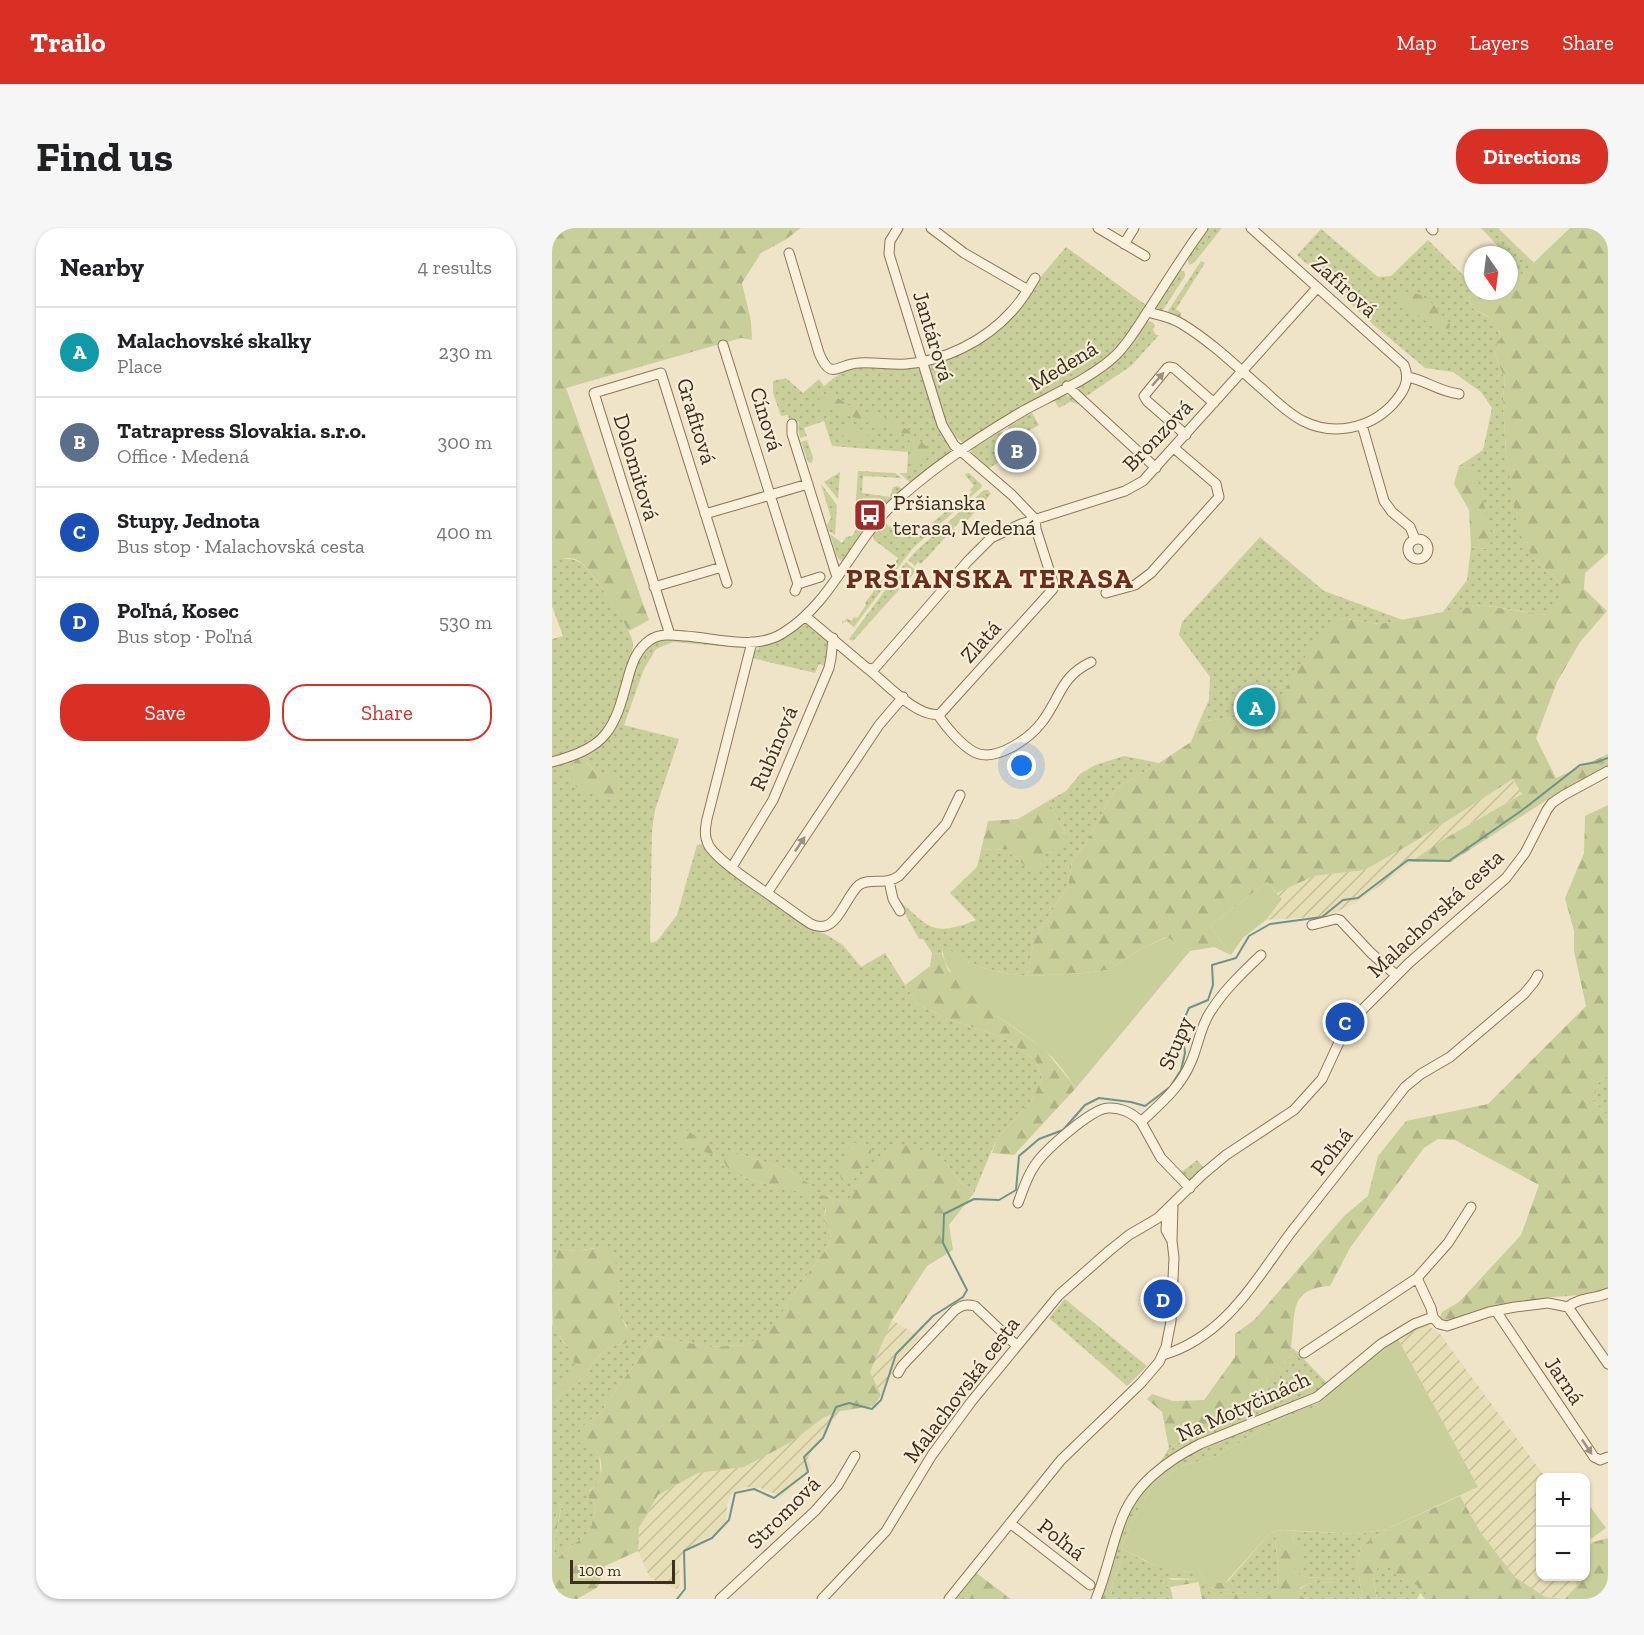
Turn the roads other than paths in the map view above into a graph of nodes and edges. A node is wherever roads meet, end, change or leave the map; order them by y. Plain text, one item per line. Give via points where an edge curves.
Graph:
1 (898, 228) edge
2 (931, 228) edge
3 (1098, 228) edge
4 (1134, 228) edge
5 (1203, 228) edge
6 (1251, 228) edge
7 (1124, 244) junction
8 (789, 253) dead end
9 (1145, 256) dead end
10 (1035, 278) dead end
11 (1317, 288) junction
12 (1028, 290) junction
13 (1147, 312) junction
14 (722, 353) dead end
15 (922, 362) junction
16 (1242, 372) junction
17 (1407, 377) junction
18 (628, 382) joint
19 (1067, 386) junction
20 (1459, 394) dead end
21 (1214, 404) junction
22 (792, 423) dead end
23 (1362, 425) junction
24 (1186, 435) junction
25 (1174, 448) junction
26 (960, 451) junction
27 (1156, 468) junction
28 (808, 484) junction
29 (770, 495) junction
30 (705, 514) junction
31 (1035, 519) junction
32 (1415, 539) dead end
33 (722, 567) junction
34 (837, 576) junction
35 (820, 577) dead end
36 (727, 584) dead end
37 (654, 587) junction
38 (1106, 593) dead end
39 (805, 616) junction
40 (670, 635) junction
41 (832, 638) junction
42 (752, 642) junction
43 (1091, 662) dead end
44 (868, 669) junction
45 (903, 698) junction
46 (938, 715) junction
47 (552, 762) edge
48 (1608, 771) edge
49 (960, 795) dead end
50 (732, 867) junction
51 (889, 881) junction
52 (767, 893) junction
53 (900, 911) dead end
54 (1312, 925) dead end
55 (1261, 955) dead end
56 (1396, 975) junction
57 (1538, 975) dead end
58 (1141, 1122) junction
59 (1190, 1188) junction
60 (1018, 1203) dead end
61 (1471, 1207) dead end
62 (1165, 1218) junction
63 (1417, 1278) junction
64 (1608, 1293) edge
65 (1568, 1307) junction
66 (1496, 1311) junction
67 (1433, 1317) junction
68 (1017, 1346) junction
69 (1304, 1353) dead end
70 (1163, 1355) junction
71 (1608, 1364) edge
72 (898, 1373) dead end
73 (855, 1456) dead end
74 (1608, 1457) edge
75 (1010, 1523) junction
76 (1090, 1585) dead end
77 (732, 1588) junction
78 (720, 1599) edge
79 (738, 1599) edge
80 (822, 1599) edge
81 (949, 1599) edge
82 (1096, 1599) edge

1 - 15 street, Jantárová via 890,241 890,254
2 - 12 street via 964,253
3 - 7 street
4 - 7 street
5 - 13 street, Medená
6 - 11 street, Zafírová
7 - 9 street
8 - 15 street via 825,366 831,370 857,363
10 - 12 street
11 - 16 street, Bronzová
11 - 17 street, Zafírová via 1400,361
12 - 15 street via 1003,321 982,337
13 - 16 street via 1181,323
13 - 19 street, Medená via 1116,355
14 - 29 street, Cínová
15 - 26 street, Jantárová via 942,425
16 - 21 street, Bronzová
16 - 23 street via 1305,422 1330,429
17 - 20 street via 1437,390
17 - 23 street via 1392,405
18 - 30 street, Grafitová via 661,373
18 - 37 street, Dolomitová via 594,393
19 - 26 street, Medená
19 - 27 street
21 - 24 street, Bronzová
24 -> 21 street via 1144,396 1167,368 1174,368
22 - 28 street
23 - 32 street via 1384,501 1410,527
24 - 25 street, Bronzová
25 - 27 street, Bronzová
25 - 38 street via 1216,484 1220,497 1151,573 1135,585
26 - 31 street
26 - 34 street, Medená via 889,508
27 - 31 street, Bronzová via 1125,491
28 - 29 street
28 - 34 street
29 - 30 street
29 - 35 street, Cínová via 797,588
30 - 33 street, Grafitová
31 - 44 street, Bronzová via 991,538 877,666
31 - 46 street, Zlatá via 1054,586
33 - 36 street, Grafitová
33 - 37 street
34 - 39 street, Medená
37 - 40 street, Dolomitová
39 - 41 street
39 - 42 street, Medená via 781,635
40 - 42 street, Medená
40 - 47 street via 649,641 636,656 614,723 603,737 590,748
41 - 44 street
41 - 50 street, Rubínová via 829,668 773,800
42 - 50 street, Rubínová via 705,828 707,843
43 - 46 street via 1063,685 1037,728 1002,752 975,753
44 - 45 street
45 - 46 street via 919,710
52 -> 45 street via 879,725
48 - 56 street, Malachovská cesta via 1552,803 1525,853 1506,878
49 - 51 street via 946,824 899,876
50 - 52 street, Rubínová
51 - 52 street, Rubínová via 860,885 833,922 821,927
51 - 53 street
54 - 56 street via 1340,920
55 - 58 street, Stupy via 1211,1012 1178,1086
56 - 59 street, Malachovská cesta via 1348,1026 1322,1079 1304,1100 1226,1155
57 - 70 street, Poľná via 1524,994 1450,1057 1405,1087 1233,1309 1196,1341
58 - 59 street via 1161,1158
58 - 60 street via 1116,1108 1092,1114 1037,1162
59 - 62 street, Malachovská cesta
61 - 63 street, Na Motyčinách via 1448,1243
62 - 68 street, Malachovská cesta via 1129,1235 1077,1277
62 - 70 street, Poľná via 1174,1258 1170,1329
63 - 67 street
63 - 69 street, Na Motyčinách
64 - 65 street
65 - 66 street via 1540,1303
65 - 71 street
66 - 67 street via 1446,1326
66 -> 74 street, Jarná via 1594,1457
67 - 82 street, Na Motyčinách via 1381,1344 1317,1396 1200,1444 1154,1473 1126,1508
68 - 72 street via 975,1306 962,1305
68 - 80 street, Malachovská cesta via 932,1455 886,1531
70 - 75 street, Poľná via 1154,1369 1061,1460
73 - 77 street, Stromová via 828,1497
75 - 76 street, Poľná
75 - 81 street, Poľná
77 - 78 street, Stromová
77 - 79 street

